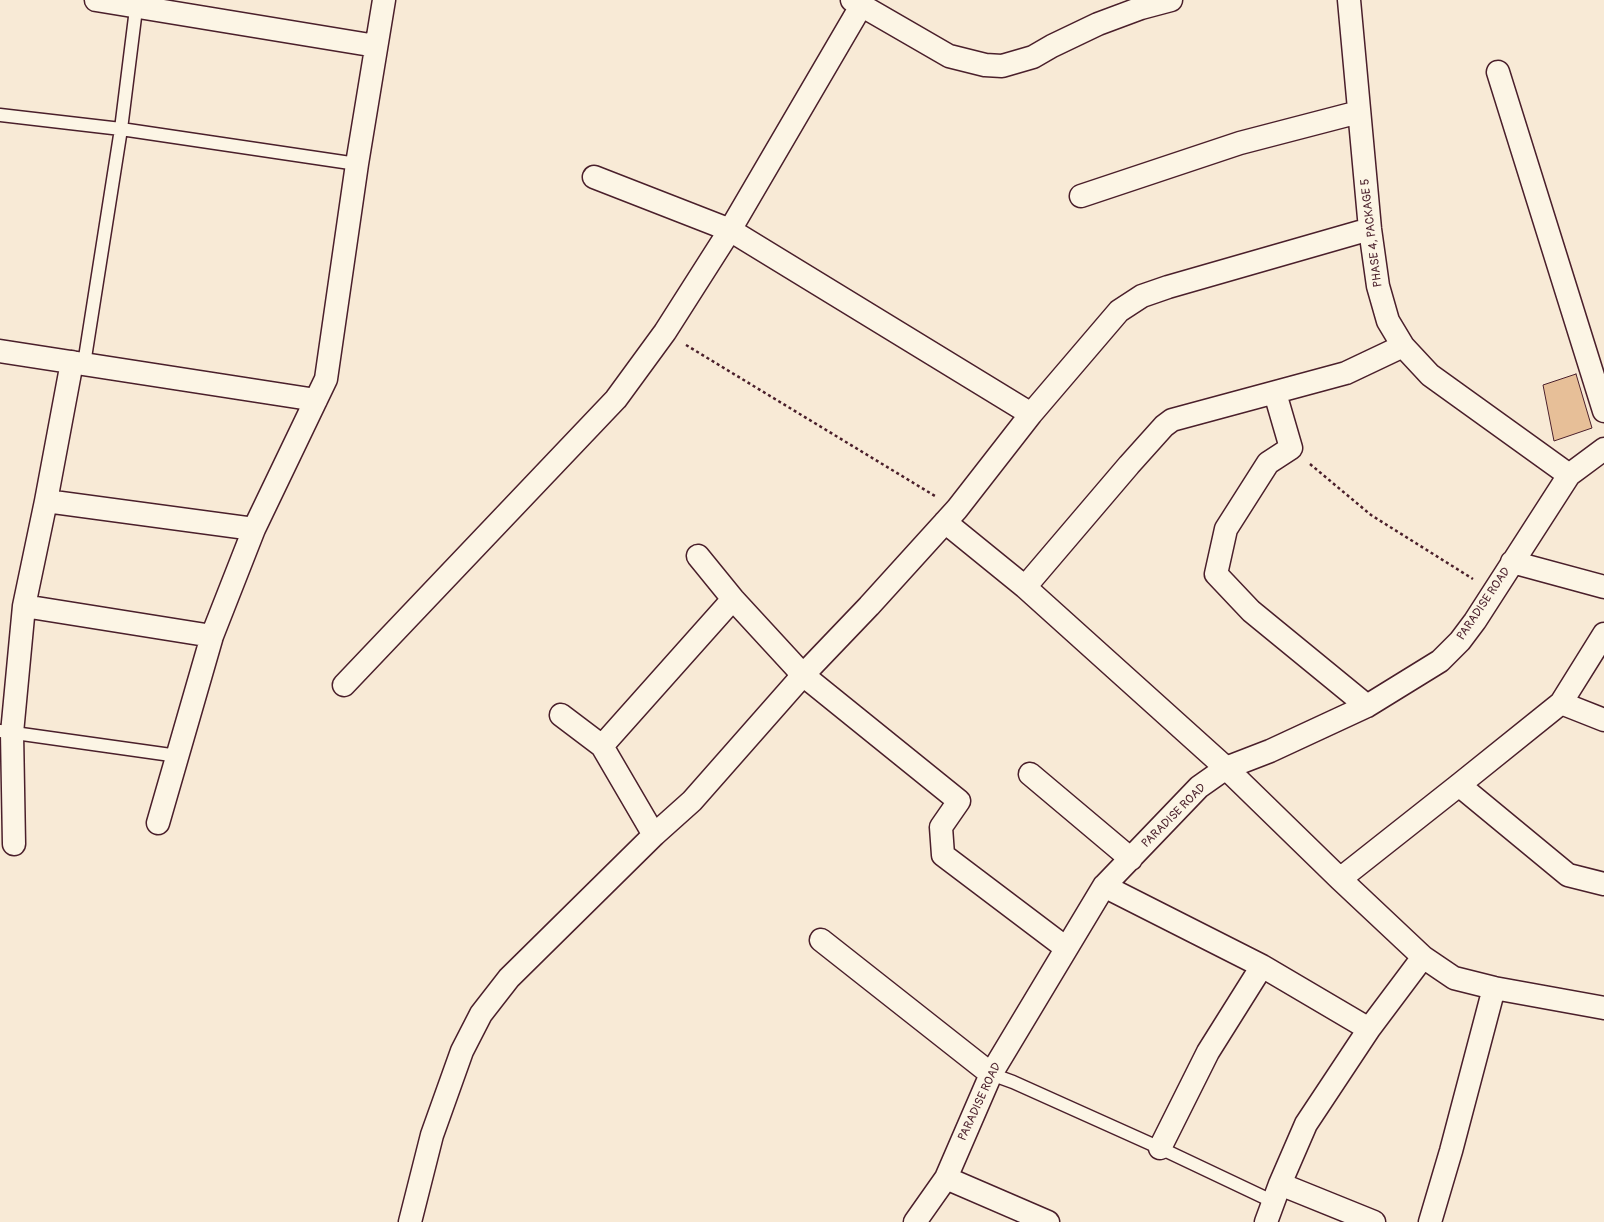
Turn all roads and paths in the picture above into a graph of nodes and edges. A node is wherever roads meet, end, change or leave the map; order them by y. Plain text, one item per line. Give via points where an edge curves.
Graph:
1 (96, 0) edge
2 (384, 0) edge
3 (1171, 0) edge
4 (1349, 0) edge
5 (137, 3) edge
6 (856, 3) edge
7 (1135, 4) edge
8 (376, 46) junction
9 (1498, 72) dead end
10 (1359, 112) junction
11 (0, 114) edge
12 (121, 130) junction
13 (357, 164) junction
14 (594, 177) dead end
15 (1081, 196) dead end
16 (730, 230) junction
17 (1370, 230) junction
18 (665, 332) junction
19 (1403, 346) junction
20 (0, 351) edge
21 (78, 363) junction
22 (1275, 393) junction
23 (316, 400) junction
24 (1604, 411) edge
25 (1031, 414) junction
26 (1291, 448) junction
27 (1604, 449) edge
28 (1569, 475) junction
29 (46, 501) junction
30 (951, 515) junction
31 (254, 529) junction
32 (698, 556) dead end
33 (1512, 562) junction
34 (1024, 587) junction
35 (1604, 587) edge
36 (1494, 592) junction
37 (733, 599) junction
38 (24, 606) junction
39 (1604, 634) edge
40 (212, 636) junction
41 (803, 675) junction
42 (344, 685) dead end
43 (1560, 703) junction
44 (1367, 706) junction
45 (561, 715) dead end
46 (1604, 720) edge
47 (6, 732) edge
48 (602, 746) junction
49 (178, 756) junction
50 (1226, 768) junction
51 (1030, 774) dead end
52 (1460, 785) junction
53 (158, 823) dead end
54 (654, 835) junction
55 (14, 844) dead end
56 (1131, 859) junction
57 (1340, 879) junction
58 (1604, 884) edge
59 (1104, 886) junction
60 (821, 940) dead end
61 (1066, 948) junction
62 (1423, 957) junction
63 (1262, 966) junction
64 (1494, 988) junction
65 (1604, 1008) edge
66 (1369, 1029) junction
67 (991, 1074) junction
68 (1160, 1148) junction
69 (946, 1178) junction
70 (1277, 1193) junction
71 (410, 1222) edge
72 (915, 1222) edge
73 (1048, 1222) edge
74 (1266, 1222) edge
75 (1374, 1222) edge
76 (1430, 1222) edge

1 - 5 street
2 - 8 street
3 - 7 street
4 - 10 street, PHASE 4, PACKAGE 5
5 - 8 street
5 - 12 lane
6 - 7 street via 949,56 985,65 1002,66 1033,57
6 - 16 street
8 - 13 street
9 - 24 street
10 - 15 street via 1240,143
10 - 17 street, PHASE 4, PACKAGE 5
11 - 12 lane
12 - 13 lane
12 - 21 lane
13 - 23 street via 326,379
14 - 16 street
16 - 18 street
16 - 25 street
17 - 19 street, PHASE 4, PACKAGE 5 via 1378,286 1388,321
17 - 25 street via 1142,296 1119,311
18 - 30 path
18 - 42 street via 616,399
19 - 22 street via 1346,373
19 - 28 street, PHASE 4, PACKAGE 5 via 1430,375
20 - 21 street
21 - 23 street
21 - 29 street
22 - 26 street
22 - 34 street via 1183,416 1164,426
23 - 31 street
25 - 30 street
26 - 36 path via 1371,515
26 - 44 street via 1268,463 1226,529 1216,574 1251,611
27 - 28 street, PARADISE ROAD
28 - 33 street, PARADISE ROAD
29 - 31 street
29 - 38 street
30 - 34 street
30 - 41 street
31 - 40 street
32 - 37 street
33 - 35 street
33 - 36 street, PARADISE ROAD
34 - 50 street
36 - 44 street, PARADISE ROAD via 1460,641 1440,661
37 - 41 street
37 - 48 street
38 - 40 street
38 - 47 street
39 - 43 street
40 - 49 street
41 - 54 street via 692,801
41 - 61 street via 959,801 941,827 943,855
43 - 46 street
43 - 52 street
44 - 50 street, PARADISE ROAD via 1270,751
45 - 48 street
47 - 49 lane
47 - 55 street
48 - 54 street
49 - 53 street
50 - 56 street, PARADISE ROAD via 1199,787
50 - 57 street
51 - 56 street
52 - 57 street
52 - 58 street via 1568,875
54 - 71 street via 509,978 481,1014 462,1051 432,1135
56 - 59 street, PARADISE ROAD
57 - 62 street
59 - 61 street, PARADISE ROAD
59 - 63 street
60 - 67 street
61 - 67 street, PARADISE ROAD
62 - 64 street via 1454,978
62 - 66 street
63 - 66 street
63 - 68 street via 1208,1052
64 - 65 street
64 - 76 street
66 - 70 street via 1306,1124
67 - 68 lane
67 - 69 street, PARADISE ROAD
68 - 70 lane
69 - 72 street, PARADISE ROAD
69 - 73 street
70 - 74 street
70 - 75 street

